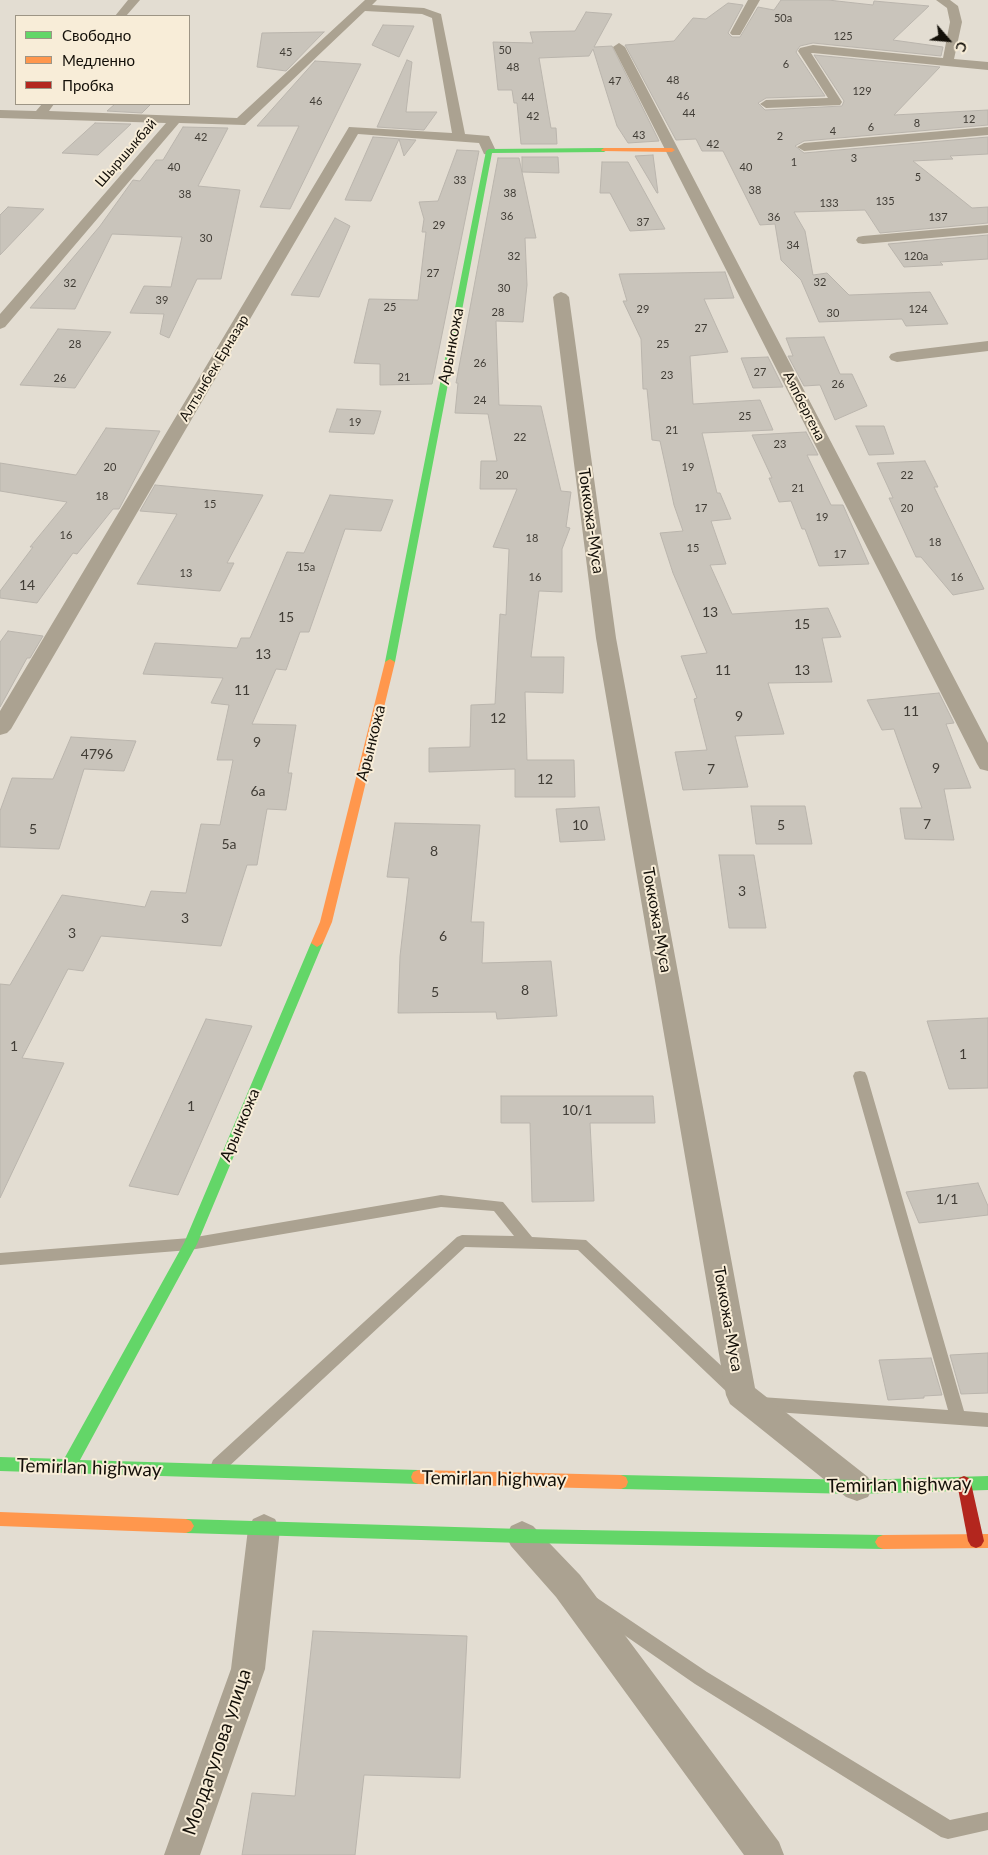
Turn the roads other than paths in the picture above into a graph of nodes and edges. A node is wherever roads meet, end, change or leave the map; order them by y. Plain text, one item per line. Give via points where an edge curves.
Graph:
1 (134, 0) edge
2 (754, 0) edge
3 (942, 0) edge
4 (367, 4) edge
5 (121, 15) edge
6 (736, 33) dead end
7 (619, 47) dead end
8 (948, 61) junction
9 (988, 66) edge
10 (766, 104) dead end
11 (47, 105) edge
12 (0, 114) edge
13 (39, 115) junction
14 (176, 119) junction
15 (988, 131) edge
16 (458, 137) junction
17 (804, 147) dead end
18 (672, 150) junction
19 (489, 151) junction
20 (988, 229) edge
21 (863, 240) dead end
22 (561, 297) dead end
23 (0, 324) edge
24 (988, 346) edge
25 (898, 356) dead end
26 (0, 729) edge
27 (988, 764) edge
28 (860, 1076) dead end
29 (528, 1243) junction
30 (190, 1244) junction
31 (0, 1259) edge
32 (746, 1399) junction
33 (958, 1418) junction
34 (988, 1420) edge
35 (0, 1464) edge
36 (68, 1467) junction
37 (211, 1472) junction
38 (964, 1483) junction
39 (988, 1483) edge
40 (857, 1487) junction
41 (0, 1519) edge
42 (264, 1529) junction
43 (522, 1536) junction
44 (982, 1541) edge
45 (568, 1586) junction
46 (988, 1821) edge
47 (182, 1855) edge
48 (766, 1855) edge

1 - 5 street
2 - 6 street
3 - 8 street via 952,6 956,22
4 - 14 street, Шыршыкбай via 240,122
4 - 16 street via 424,11 437,16
7 - 18 street, Аяпбергена
8 - 9 street
8 - 10 street via 813,49 804,51 836,102
11 - 13 street
12 - 13 street
13 - 14 street
14 - 23 street, Шыршыкбай
15 - 17 street
16 - 19 street, Алтынбек Ерназар via 484,138
16 - 26 street, Алтынбек Ерназар via 354,130
18 - 19 street
18 - 27 street, Аяпбергена
19 - 30 street, Арынкожа via 386,684 326,922
20 - 21 street
22 - 32 street, Токкожа-Муса via 606,638
24 - 25 street
28 - 33 lane
29 - 30 lane via 498,1206 441,1201
29 - 32 lane via 581,1244
29 - 37 lane via 462,1241
30 - 31 lane
30 - 36 street, Арынкожа
32 - 33 lane
32 - 40 street
33 - 34 lane
35 - 36 street, Temirlan highway
36 - 37 street, Temirlan highway
37 - 40 street, Temirlan highway
38 - 39 street, Temirlan highway
38 - 40 street, Temirlan highway
38 - 44 street
41 - 42 street
42 - 43 street
42 - 47 street, Молдагулова улица via 248,1670
43 - 44 street
43 - 45 street
45 - 46 lane via 701,1678 948,1830
45 - 48 street

